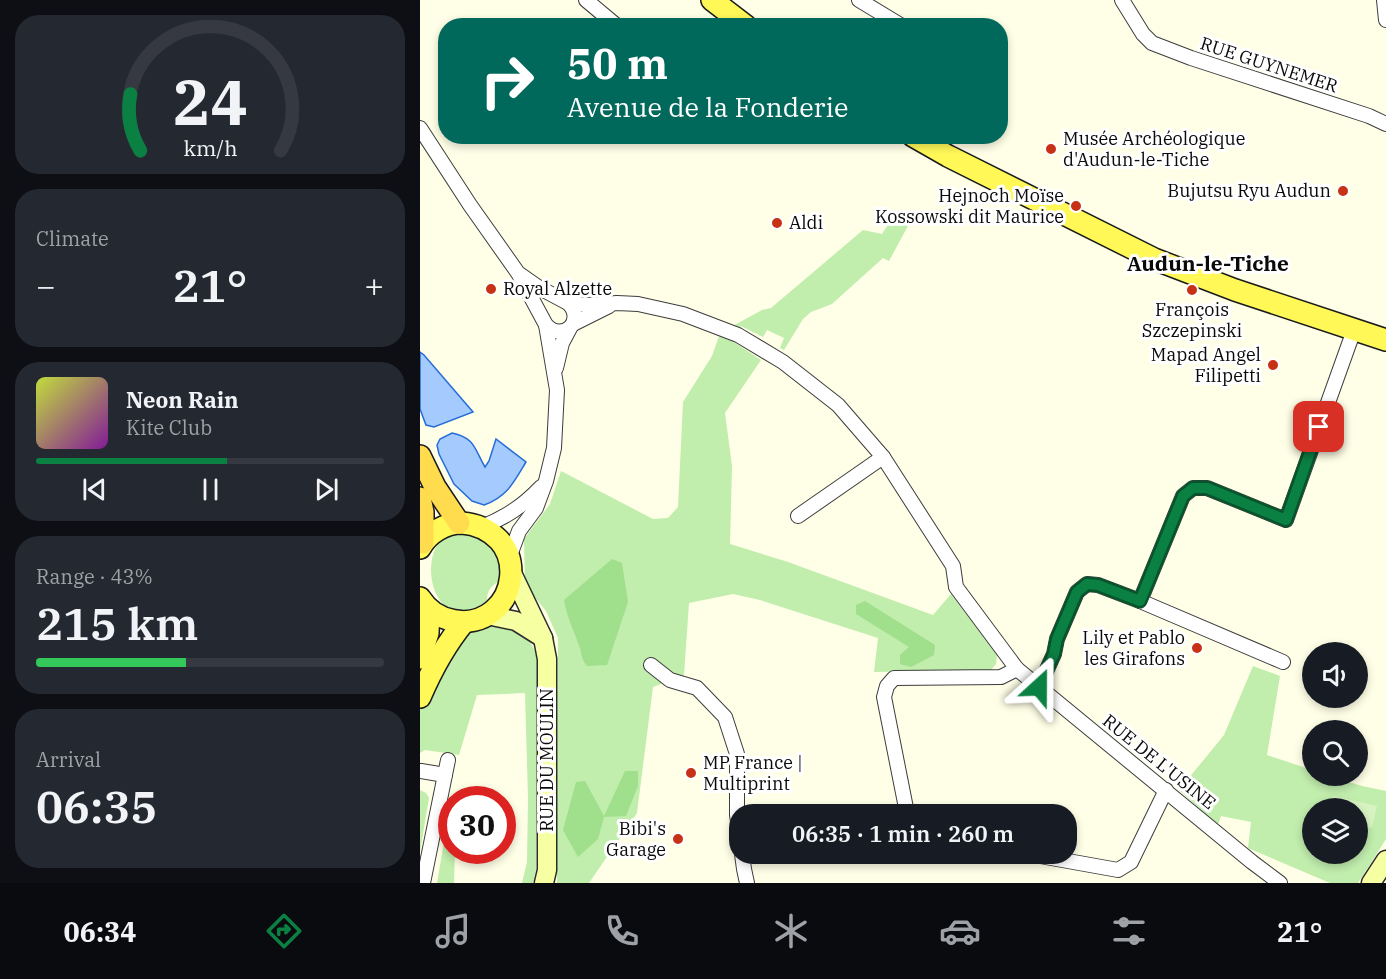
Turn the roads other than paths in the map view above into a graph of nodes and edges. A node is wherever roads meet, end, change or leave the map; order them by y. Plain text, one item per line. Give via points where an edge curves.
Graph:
1 (586, 0) edge
2 (712, 0) edge
3 (859, 0) edge
4 (1122, 0) edge
5 (1384, 0) edge
6 (607, 18) edge
7 (736, 18) edge
8 (889, 18) edge
9 (1386, 20) edge
10 (1386, 124) edge
11 (420, 128) edge
12 (927, 144) edge
13 (518, 273) junction
14 (566, 302) junction
15 (617, 303) junction
16 (545, 323) junction
17 (571, 326) junction
18 (1354, 330) junction
19 (1386, 340) edge
20 (554, 374) junction
21 (420, 456) edge
22 (883, 457) junction
23 (546, 481) junction
24 (420, 498) edge
25 (798, 516) dead end
26 (459, 523) junction
27 (482, 527) junction
28 (421, 545) edge
29 (510, 564) junction
30 (1140, 601) junction
31 (425, 604) edge
32 (487, 615) junction
33 (464, 622) junction
34 (543, 638) junction
35 (420, 658) edge
36 (1282, 662) dead end
37 (651, 665) dead end
38 (1017, 669) junction
39 (1039, 687) junction
40 (420, 697) edge
41 (448, 760) dead end
42 (421, 771) edge
43 (445, 776) junction
44 (1166, 790) junction
45 (737, 804) edge
46 (905, 804) edge
47 (1386, 860) edge
48 (1077, 863) edge
49 (744, 864) edge
50 (423, 883) edge
51 (544, 883) edge
52 (747, 883) edge
53 (1280, 883) edge
54 (1371, 883) edge

1 - 6 street
2 - 7 main road
3 - 8 street
4 - 10 street, RUE GUYNEMER via 1152,43
5 - 9 street
11 - 13 street
12 - 18 main road via 1154,259
13 - 14 street
13 - 16 street
14 - 15 street, RUE DE L'USINE
14 - 16 street via 549,303 544,312
14 - 17 street via 574,310
15 - 17 street
15 - 22 street, RUE DE L'USINE via 683,314 738,335 783,362 838,405
16 - 17 street via 557,332
16 - 20 street
17 - 20 street
18 - 19 main road
18 - 30 street via 1286,520 1207,488 1193,488 1183,496
20 - 23 street via 554,448
21 - 26 highway
22 - 25 street
22 - 38 street, RUE DE L'USINE via 953,566 956,587
23 - 27 street via 528,501
23 - 29 street via 536,508 519,531
24 - 28 highway
26 - 27 main road
26 - 28 main road via 433,533
27 - 29 main road via 503,545
29 - 32 main road via 509,586 503,600
29 - 34 main road, RUE DU MOULIN
30 - 36 street
30 - 39 street via 1098,585 1087,584 1077,592
31 - 33 main road via 440,617
31 - 35 main road via 428,633
32 - 33 main road
32 - 34 main road via 516,621
33 - 40 main road via 432,669
34 - 51 main road, RUE DU MOULIN via 547,659
37 - 45 street via 670,680 697,688 725,717 737,754
38 - 39 street, RUE DE L'USINE
38 - 46 street via 1000,677 894,678 884,698
39 - 44 street, RUE DE L'USINE
41 - 43 street
42 - 43 street
43 - 50 street
44 - 48 street via 1131,862 1118,870
44 - 53 street, RUE DE L'USINE
47 - 54 main road
49 - 52 street

